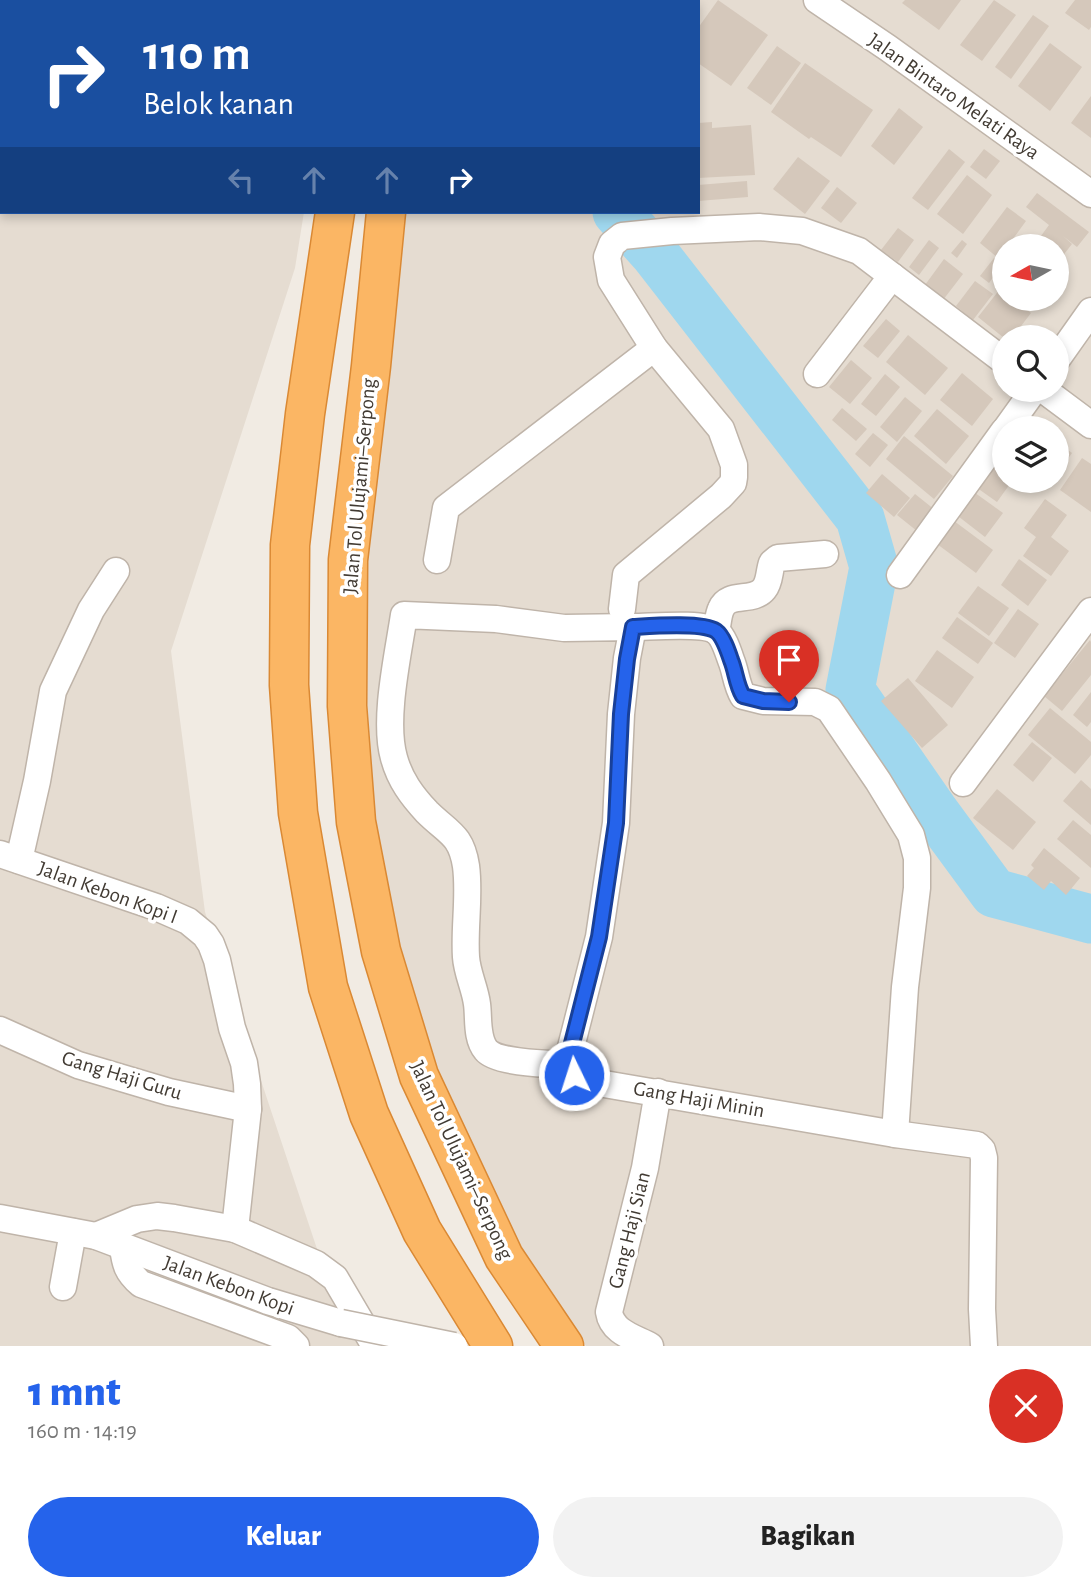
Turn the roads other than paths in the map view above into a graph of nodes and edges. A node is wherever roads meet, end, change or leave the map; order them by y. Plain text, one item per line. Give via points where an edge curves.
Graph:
1 (817, 0) edge
2 (1091, 194) edge
3 (335, 214) edge
4 (386, 214) edge
5 (661, 225) edge
6 (892, 276) junction
7 (1091, 312) edge
8 (1069, 342) edge
9 (654, 348) junction
10 (992, 352) edge
11 (817, 374) dead end
12 (1060, 402) edge
13 (1091, 425) edge
14 (992, 448) edge
15 (825, 554) dead end
16 (437, 560) dead end
17 (116, 571) dead end
18 (900, 575) dead end
19 (1091, 611) edge
20 (628, 618) junction
21 (716, 631) junction
22 (963, 783) dead end
23 (9, 857) edge
24 (0, 1030) edge
25 (568, 1065) junction
26 (658, 1092) junction
27 (248, 1109) junction
28 (895, 1133) junction
29 (0, 1219) edge
30 (235, 1229) junction
31 (84, 1234) junction
32 (123, 1247) junction
33 (63, 1287) dead end
34 (296, 1346) edge
35 (376, 1346) edge
36 (454, 1346) edge
37 (493, 1346) edge
38 (564, 1346) edge
39 (650, 1346) edge
40 (984, 1346) edge

1 - 2 street, Jalan Bintaro Melati Raya
3 - 37 highway via 290,545 289,685 298,813 328,987 369,1114 422,1231
4 - 38 highway, Jalan Tol Ulujami–Serpong via 348,560 347,706 356,822 381,951 419,1076 504,1257
5 - 6 street via 802,231 859,251
5 - 9 street via 622,236 607,257 611,280
6 - 10 street
6 - 11 street
7 - 8 street
9 - 16 street via 446,508
9 - 20 street via 721,429 734,477 721,496 626,575
12 - 13 street
14 - 18 street
15 - 21 street via 778,558 772,563 766,588 725,603
17 - 23 street via 91,610 52,691 37,781
19 - 22 street
20 - 21 street
20 - 25 street via 616,823 601,925
20 - 25 street via 564,628 404,615 393,688 390,726 394,758 406,789 462,847 466,960 477,1001 480,1040 494,1056
21 - 28 street via 743,696 815,702 829,709 911,835 917,888
23 - 27 street, Jalan Kebon Kopi I via 156,907 188,921 205,935 217,960 244,1063
24 - 27 street, Gang Haji Guru via 78,1065
25 - 26 street, Gang Haji Minin via 581,1080
26 - 28 street, Gang Haji Minin
26 - 39 street, Gang Haji Sian via 610,1312 615,1328
27 - 30 street, Jalan Kebon Kopi I
28 - 40 street, Gang Haji Minin via 977,1145 982,1150
29 - 31 street, Jalan Kebon Kopi
30 - 31 street via 157,1216
30 - 35 street via 327,1271
31 - 32 street, Jalan Kebon Kopi
31 - 33 street
32 - 34 street via 131,1275 141,1284 288,1338
32 - 36 street, Jalan Kebon Kopi, bridge via 341,1323

